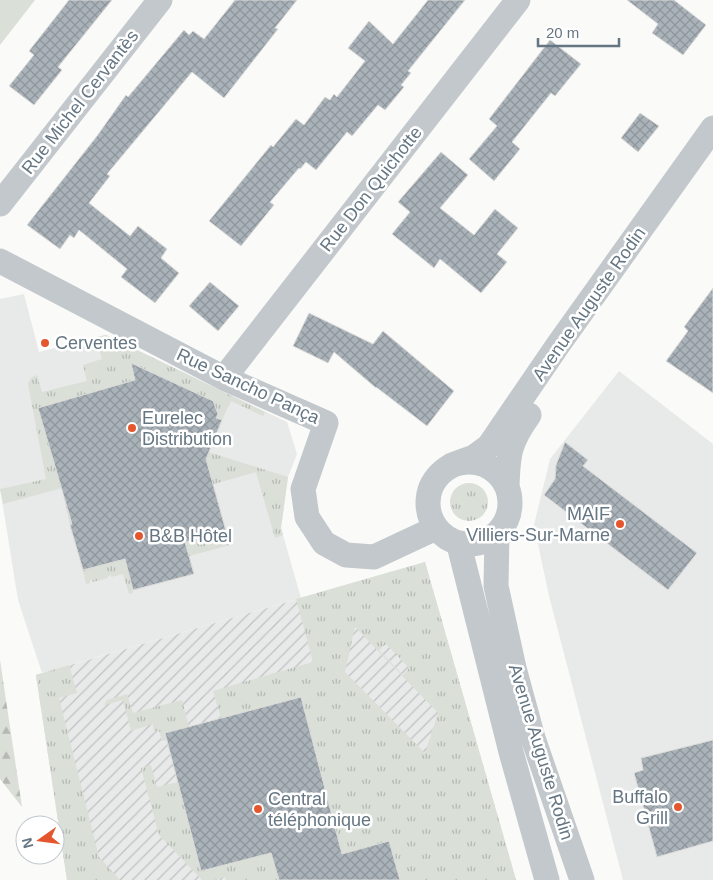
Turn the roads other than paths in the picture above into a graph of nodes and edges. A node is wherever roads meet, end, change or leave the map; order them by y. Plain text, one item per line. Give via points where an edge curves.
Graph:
1 (160, 0) edge
2 (518, 0) edge
3 (713, 128) edge
4 (713, 156) edge
5 (0, 204) edge
6 (0, 261) edge
7 (224, 378) junction
8 (452, 465) junction
9 (507, 487) junction
10 (436, 528) junction
11 (497, 533) junction
12 (459, 545) junction
13 (547, 880) edge
14 (582, 880) edge

1 - 5 street, Rue Michel Cervantès
2 - 7 street, Rue Don Quichotte
3 - 8 street, Avenue Auguste Rodin via 489,446 474,457
4 - 9 street, Avenue Auguste Rodin via 513,439
6 - 7 street, Rue Sancho Pança
7 - 10 street, Rue Sancho Pança via 326,423 303,489 307,517 324,543 346,555 374,557
8 - 9 street via 478,462 490,467
8 - 10 street, Avenue Auguste Rodin via 433,481 429,492 427,505
9 - 11 street, Avenue Auguste Rodin via 510,509 507,520
10 - 12 street
11 - 12 street via 473,546
11 - 14 street, Avenue Auguste Rodin via 496,586 514,668 533,738
12 - 13 street, Avenue Auguste Rodin

